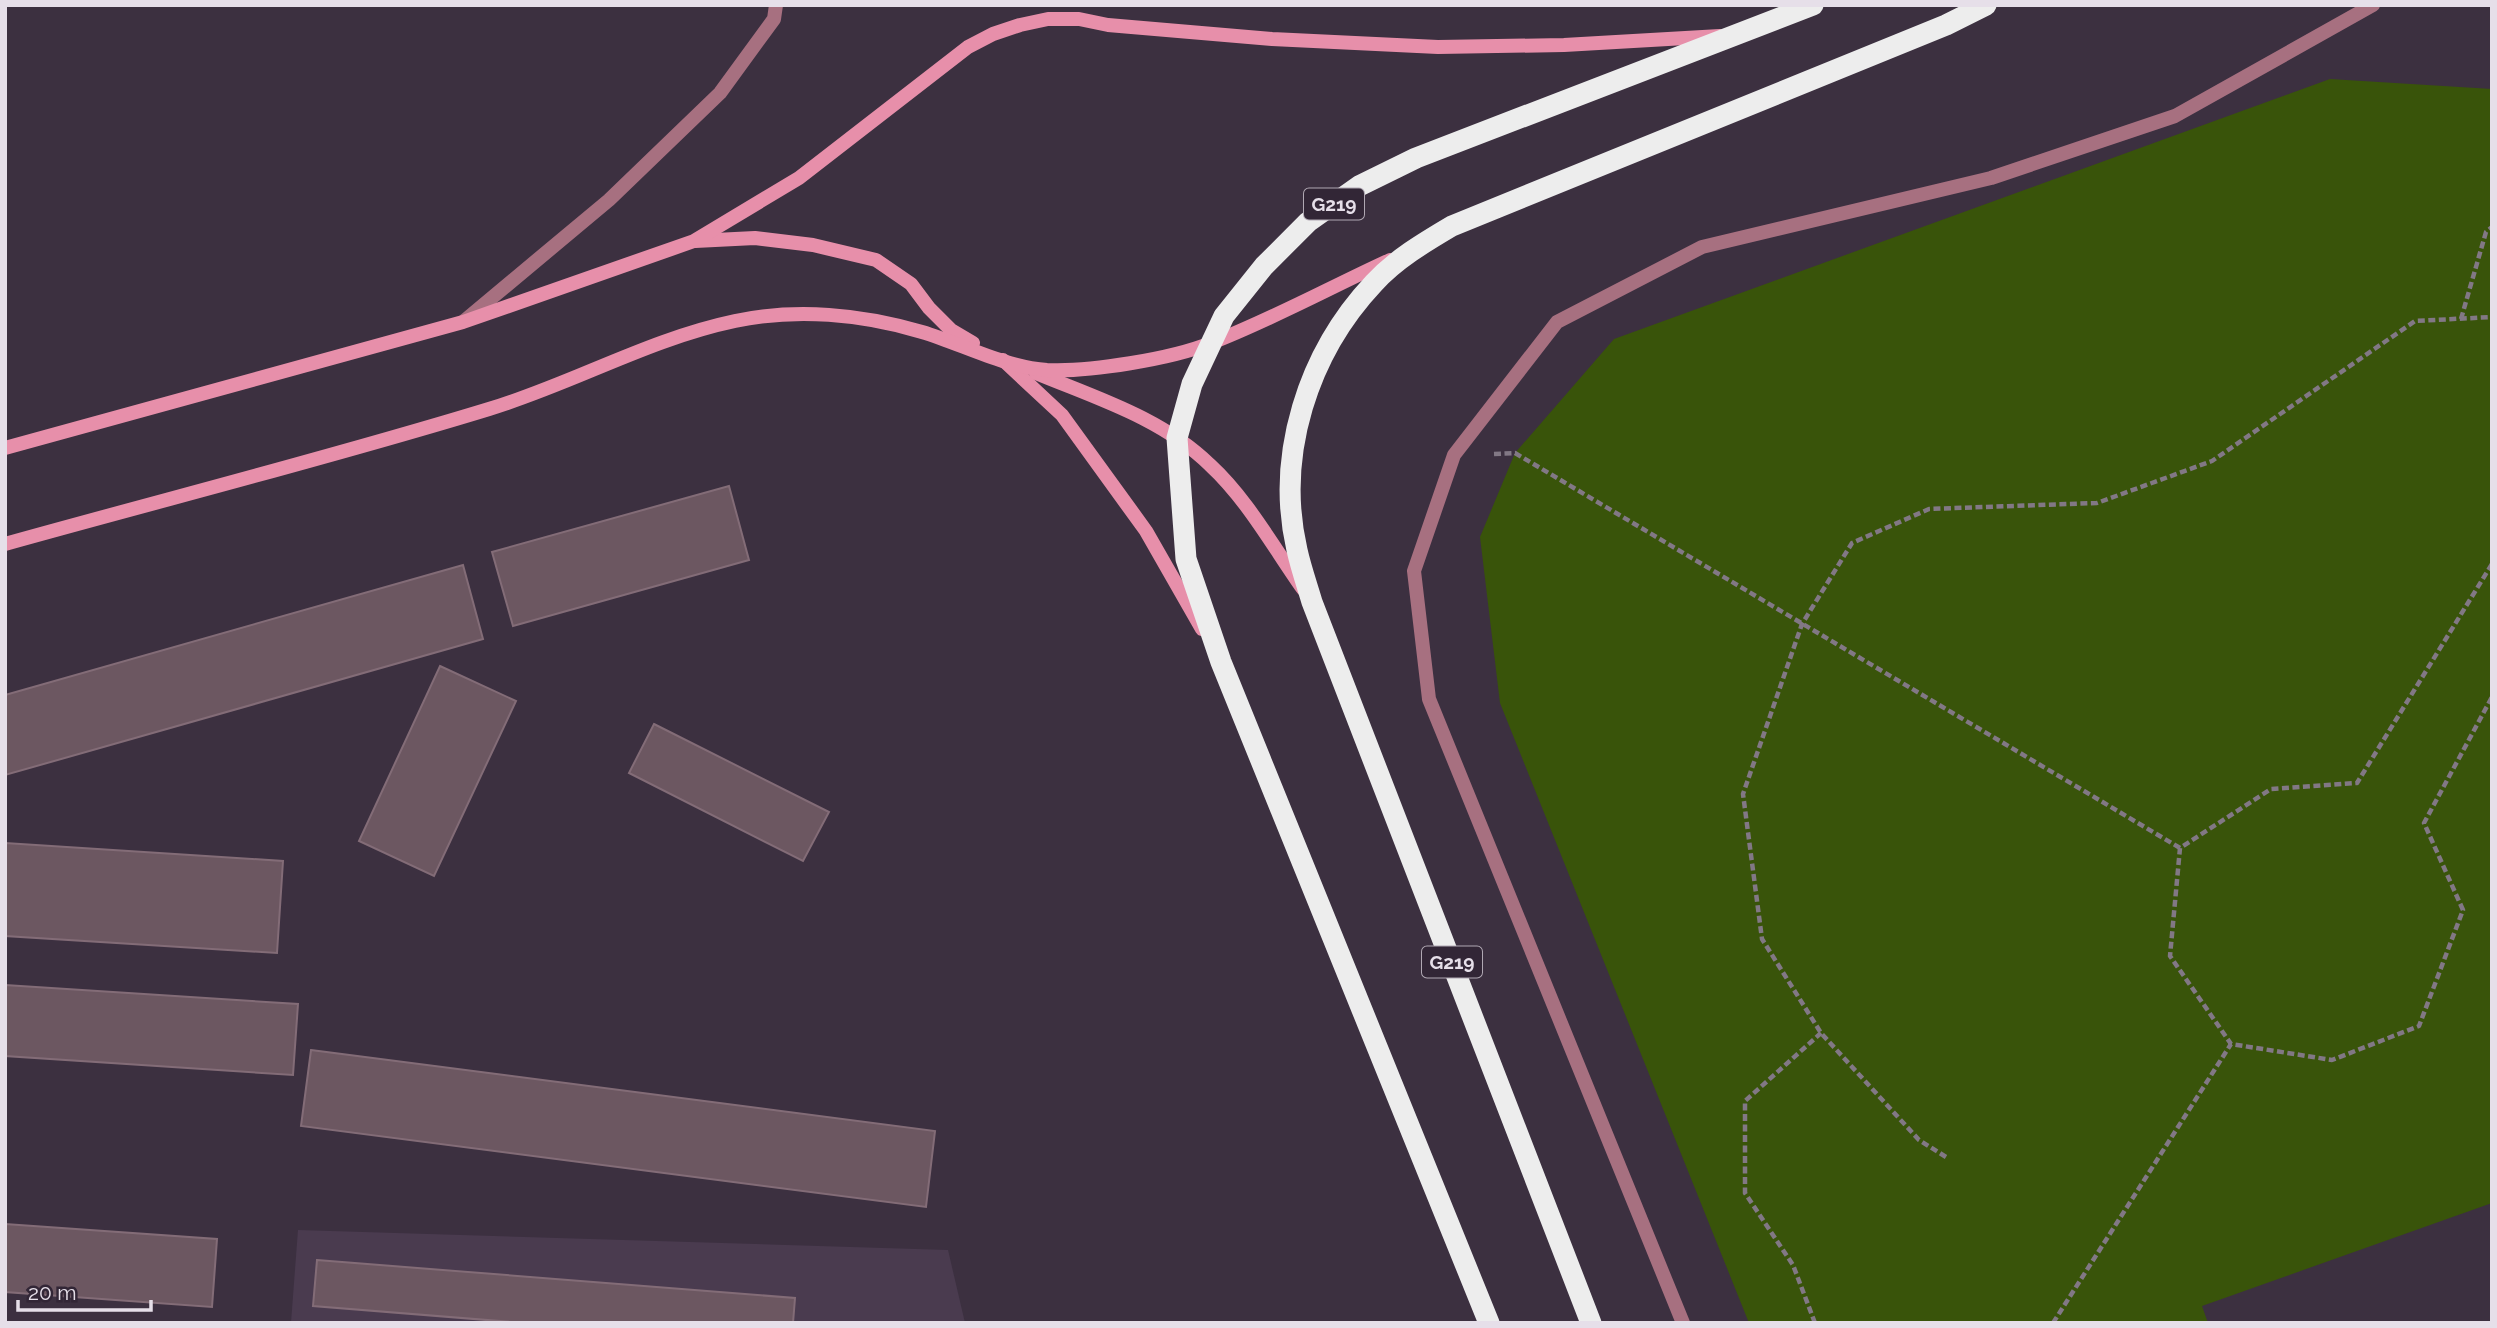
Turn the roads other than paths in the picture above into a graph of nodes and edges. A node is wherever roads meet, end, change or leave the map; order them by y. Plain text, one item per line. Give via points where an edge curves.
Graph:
1 (776, 5) edge
2 (1813, 5) edge
3 (1986, 5) edge
4 (2373, 5) edge
5 (1742, 34) junction
6 (694, 241) junction
7 (1412, 250) junction
8 (463, 322) junction
9 (1209, 344) junction
10 (1002, 359) junction
11 (1177, 438) junction
12 (5, 448) edge
13 (5, 544) edge
14 (1312, 602) junction
15 (1221, 662) junction
16 (1489, 1323) edge
17 (1591, 1323) edge
18 (1683, 1323) edge

1 - 8 street via 774,19 720,93 609,201
2 - 5 highway, G219
3 - 7 highway, G219 via 1452,226
4 - 18 street via 2175,116 1991,178 1702,247 1558,322 1454,455 1414,571 1429,699
5 - 6 main road via 1438,47 1272,39 1048,19 993,33 968,47 799,178
5 - 9 highway, G219 via 1416,158 1359,186 1308,222 1264,266 1224,316
6 - 8 main road
6 - 10 main road via 755,238 876,260 911,284 950,330
7 - 9 main road
7 - 14 highway, G219 via 1376,281 1345,318 1303,402 1293,448 1290,495 1296,549
8 - 12 main road
9 - 10 main road via 1088,369 1044,370
9 - 11 highway, G219
10 - 11 main road via 1140,416
10 - 13 main road via 921,331 860,317 798,314 736,320 676,337 492,408
10 - 15 main road via 1062,415 1146,531
11 - 14 main road via 1211,465 1239,498
11 - 15 highway, G219 via 1186,559
14 - 17 highway, G219
15 - 16 highway, G219

